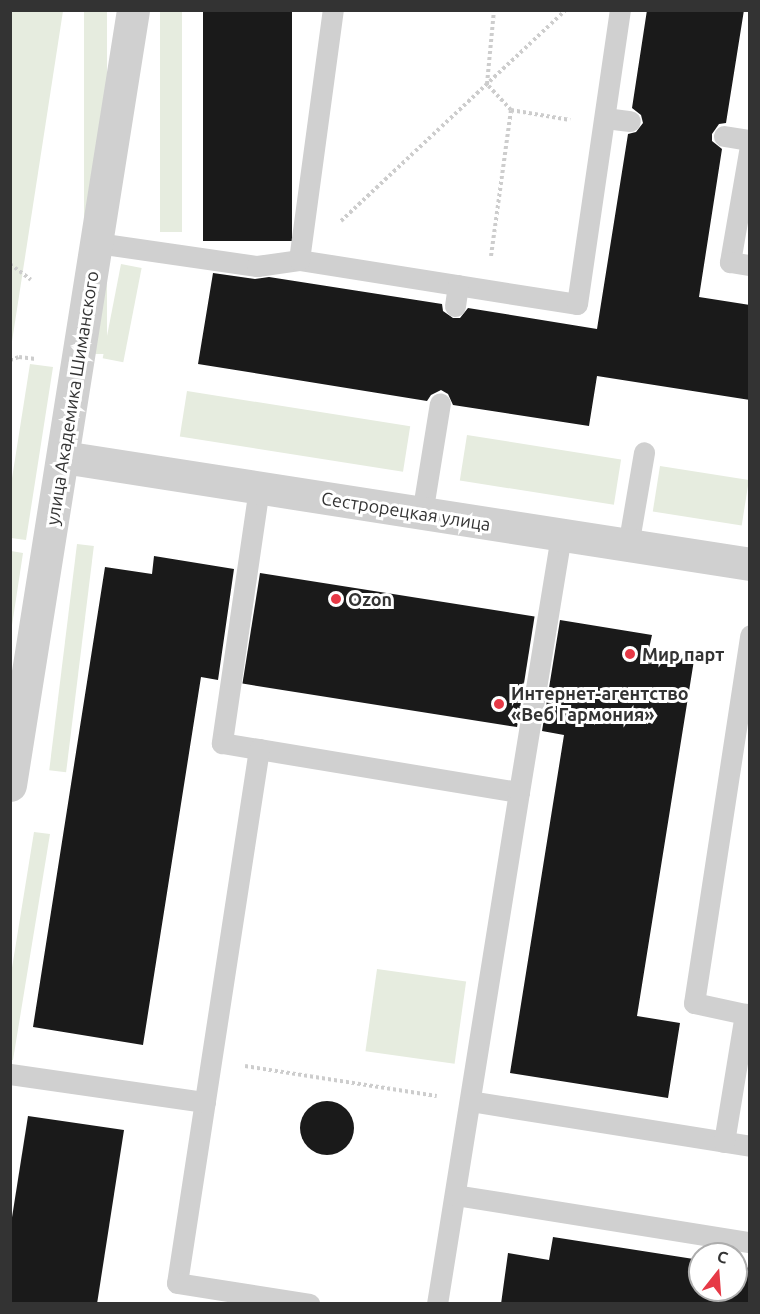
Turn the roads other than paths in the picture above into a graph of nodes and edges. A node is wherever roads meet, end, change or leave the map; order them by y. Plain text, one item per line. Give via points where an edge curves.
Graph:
1 (133, 10) edge
2 (333, 10) edge
3 (620, 10) edge
4 (605, 118) junction
5 (630, 121) dead end
6 (724, 136) dead end
7 (750, 140) edge
8 (750, 146) edge
9 (97, 243) junction
10 (299, 260) junction
11 (750, 265) edge
12 (440, 403) dead end
13 (644, 452) dead end
14 (63, 457) junction
15 (259, 488) junction
16 (422, 514) junction
17 (561, 536) junction
18 (628, 546) junction
19 (750, 564) edge
20 (750, 635) edge
21 (259, 749) junction
22 (10, 786) edge
23 (519, 792) junction
24 (747, 1014) edge
25 (10, 1074) edge
26 (470, 1101) junction
27 (205, 1102) junction
28 (724, 1142) junction
29 (750, 1146) edge
30 (455, 1195) junction
31 (750, 1242) edge
32 (297, 1303) edge
33 (437, 1304) edge

1 - 9 street, улица Академика Шиманского
2 - 10 lane
3 - 4 lane
4 - 5 lane
4 - 10 lane via 577,304 486,290 457,296
6 - 7 lane
8 - 11 lane via 730,262
9 - 10 lane via 257,266
9 - 14 street, улица Академика Шиманского
12 - 16 lane
13 - 18 lane
14 - 15 street, Сестрорецкая улица
14 - 22 street, улица Академика Шиманского
15 - 16 street, Сестрорецкая улица
15 - 21 lane via 222,742
16 - 17 street, Сестрорецкая улица
17 - 18 street, Сестрорецкая улица
17 - 23 lane
18 - 19 street, Сестрорецкая улица
20 - 24 lane via 694,1003
21 - 23 lane
21 - 27 lane
23 - 26 lane
24 - 28 lane
25 - 27 lane
26 - 28 lane
26 - 30 lane
27 - 32 lane via 177,1283
28 - 29 lane
30 - 31 lane
30 - 33 lane

